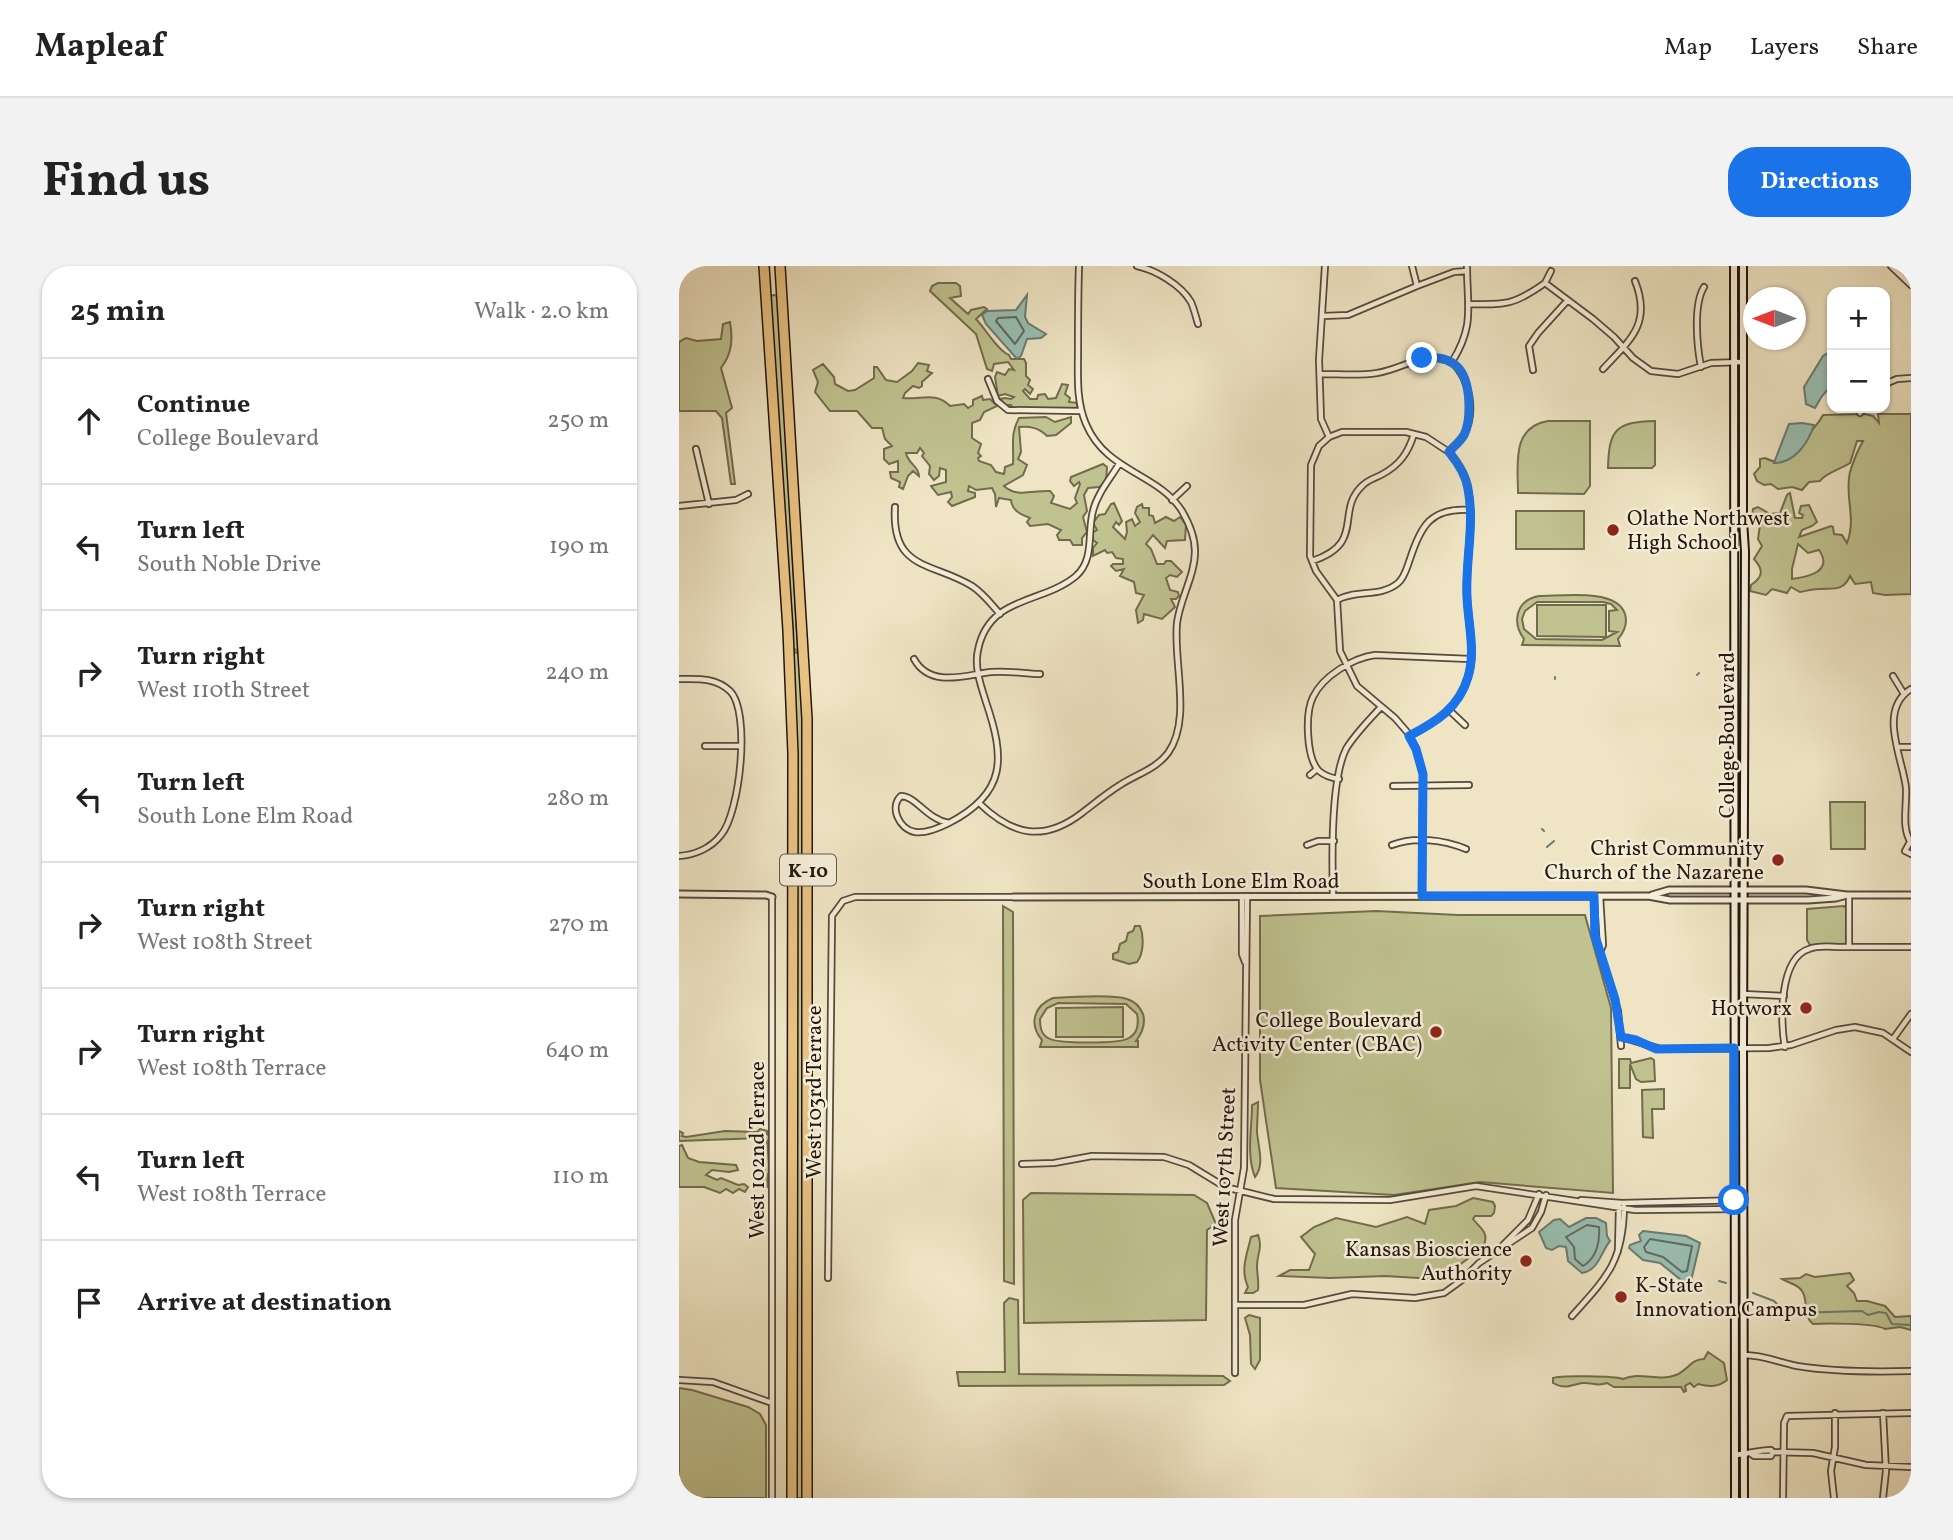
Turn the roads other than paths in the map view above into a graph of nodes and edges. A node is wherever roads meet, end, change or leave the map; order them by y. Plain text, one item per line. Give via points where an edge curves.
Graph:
1 (764, 266) edge
2 (780, 266) edge
3 (1079, 266) edge
4 (1137, 266) edge
5 (1325, 266) edge
6 (1412, 266) edge
7 (1734, 266) edge
8 (1743, 266) edge
9 (1891, 266) edge
10 (1467, 269) edge
11 (1552, 271) dead end
12 (1635, 281) dead end
13 (1545, 283) junction
14 (1911, 285) edge
15 (1417, 286) junction
16 (1704, 287) dead end
17 (1567, 301) junction
18 (1468, 304) junction
19 (1323, 316) junction
20 (1198, 324) dead end
21 (1624, 347) junction
22 (1452, 362) junction
23 (1739, 362) junction
24 (1701, 367) junction
25 (1603, 369) dead end
26 (1533, 370) dead end
27 (1321, 374) junction
28 (1911, 378) edge
29 (988, 379) dead end
30 (1890, 382) edge
31 (1081, 411) junction
32 (1414, 433) junction
33 (1329, 437) junction
34 (696, 449) dead end
35 (1449, 452) junction
36 (1119, 464) junction
37 (1187, 486) dead end
38 (748, 494) dead end
39 (1172, 500) junction
40 (709, 504) junction
41 (679, 506) edge
42 (895, 508) dead end
43 (1469, 510) junction
44 (1312, 561) junction
45 (1337, 600) junction
46 (1000, 614) junction
47 (914, 659) dead end
48 (1470, 659) junction
49 (1346, 666) junction
50 (1040, 674) dead end
51 (979, 675) junction
52 (1893, 676) dead end
53 (679, 679) edge
54 (1911, 689) edge
55 (1904, 694) junction
56 (1381, 707) junction
57 (1449, 710) junction
58 (1465, 725) dead end
59 (1409, 736) junction
60 (705, 746) dead end
61 (740, 746) junction
62 (1897, 747) junction
63 (1911, 747) edge
64 (1317, 769) junction
65 (1310, 775) dead end
66 (1339, 779) junction
67 (1423, 785) junction
68 (1469, 785) dead end
69 (1393, 786) dead end
70 (1909, 799) edge
71 (979, 803) junction
72 (949, 823) junction
73 (1333, 841) junction
74 (1423, 841) junction
75 (1911, 842) edge
76 (1307, 845) dead end
77 (1392, 845) dead end
78 (1466, 849) dead end
79 (1911, 855) edge
80 (679, 856) edge
81 (1734, 890) junction
82 (1743, 890) junction
83 (679, 894) edge
84 (1848, 895) junction
85 (1911, 895) edge
86 (1244, 896) junction
87 (1333, 896) junction
88 (1422, 896) junction
89 (1597, 896) junction
90 (1649, 896) junction
91 (772, 897) joint
92 (1014, 897) joint
93 (1734, 900) junction
94 (1743, 900) junction
95 (837, 907) joint
96 (1850, 947) junction
97 (1911, 947) edge
98 (1743, 993) junction
99 (1784, 996) junction
100 (1911, 1014) edge
101 (1621, 1037) junction
102 (1893, 1039) junction
103 (1621, 1046) dead end
104 (1785, 1047) junction
105 (1734, 1048) junction
106 (1743, 1048) junction
107 (1911, 1052) edge
108 (1022, 1164) dead end
109 (1240, 1192) junction
110 (1539, 1194) junction
111 (1546, 1195) junction
112 (1734, 1200) junction
113 (1744, 1200) junction
114 (1621, 1206) junction
115 (1734, 1209) junction
116 (1744, 1209) junction
117 (1503, 1246) junction
118 (828, 1278) dead end
119 (1235, 1305) junction
120 (1572, 1316) dead end
121 (1744, 1355) junction
122 (1911, 1371) edge
123 (1235, 1373) dead end
124 (679, 1380) edge
125 (772, 1403) junction
126 (1835, 1413) junction
127 (1883, 1413) junction
128 (1911, 1413) edge
129 (1784, 1452) junction
130 (1747, 1454) junction
131 (1735, 1455) junction
132 (1833, 1456) junction
133 (1885, 1466) junction
134 (1911, 1467) edge
135 (772, 1498) edge
136 (792, 1498) edge
137 (807, 1498) edge
138 (1735, 1498) edge
139 (1744, 1498) edge
140 (1783, 1498) edge
141 (1834, 1498) edge
142 (1883, 1498) edge

1 - 136 highway, K-10 via 793,754
2 - 137 highway, K-10 via 807,719
3 - 31 street
4 - 20 street via 1184,293
5 - 19 street
6 - 15 street
7 - 23 main road, College Boulevard
8 - 23 main road, College Boulevard
9 - 14 street
10 - 15 street
10 - 18 street
11 - 13 street
12 - 21 street via 1642,305 1640,326
13 - 17 street
13 - 18 street via 1522,300
15 - 19 street via 1348,314
16 - 24 street via 1697,347
17 - 21 street
17 - 26 street via 1529,345
18 - 22 street via 1466,337
19 - 27 street
21 - 24 street via 1651,371 1678,374
21 - 25 street
22 - 27 street via 1424,357 1380,373
22 - 35 street via 1467,383 1469,417 1464,435
23 - 24 street
23 - 81 main road, College Boulevard
23 - 82 main road, College Boulevard via 1745,551
27 - 33 street via 1321,419
28 - 30 street
29 - 31 street via 997,401 1008,410
31 - 36 street via 1095,441
32 - 33 street via 1342,432
32 - 35 street
32 - 44 street via 1398,465 1357,493 1347,532 1338,547
33 - 44 street via 1311,462
34 - 40 street
35 - 43 street via 1465,478
36 - 39 street
36 - 46 street via 1094,505 1088,556 1080,571
37 - 39 street
38 - 40 street
39 - 71 street via 1191,531 1195,554 1177,622 1180,724 1170,751 1154,767 1055,829 1029,832 1012,827
40 - 41 street
42 - 46 street via 896,534 907,553 980,591
43 - 45 street via 1441,512 1422,528 1402,583
43 - 48 street
44 - 45 street
45 - 49 street via 1340,651
46 - 51 street via 980,641
47 - 51 street via 933,676
48 - 49 street via 1375,655
48 - 57 street via 1469,676
49 - 56 street via 1357,685
49 - 64 street via 1313,698 1309,737
50 - 51 street
51 - 71 street via 999,755 995,776
52 - 55 street
53 - 61 street via 710,680 731,692 739,708
54 - 55 street
55 - 62 street via 1895,717
56 - 59 street
56 - 66 street via 1349,745
57 - 58 street
57 - 59 street
59 - 67 street
60 - 61 street
61 - 80 street via 738,788 728,825 708,847
62 - 63 street
62 - 70 street
64 - 65 street
64 - 66 street
66 - 73 street
67 - 68 street
67 - 69 street
67 - 74 street
70 - 75 street via 1905,825
71 - 72 street
72 - 72 street via 928,831 911,830 899,820 896,801 908,796 926,813
73 - 76 street
73 - 87 street
74 - 77 street
74 - 78 street
74 - 88 street
75 - 79 street via 1905,850
81 - 82 street, South Lone Elm Road
81 - 90 street, South Lone Elm Road via 1669,890
81 - 93 main road, College Boulevard
82 - 84 street, South Lone Elm Road
82 - 94 main road, College Boulevard
83 - 91 street
84 - 85 street, South Lone Elm Road
84 - 94 street, South Lone Elm Road
84 - 96 street
86 - 87 street, South Lone Elm Road
86 - 92 street, South Lone Elm Road
86 - 109 street, West 107th Street via 1244,1168
87 - 88 street, South Lone Elm Road
88 - 89 street, South Lone Elm Road
89 - 90 street, South Lone Elm Road
89 - 101 street via 1601,950
90 - 93 street, South Lone Elm Road
91 - 125 street, West 102nd Terrace
92 - 95 street, South Lone Elm Road via 867,897 848,899
93 - 94 street, South Lone Elm Road
93 - 105 main road, College Boulevard
94 - 98 main road, College Boulevard
95 - 118 street, West 103rd Terrace via 830,927
96 - 97 street
96 - 99 street via 1811,948 1800,953 1791,965
98 - 99 street
98 - 106 main road, College Boulevard
99 - 104 street
100 - 102 street
101 - 103 street
101 - 105 street via 1656,1049
102 - 104 street via 1855,1027
102 - 107 street
104 - 106 street
105 - 106 street
105 - 112 main road, College Boulevard
106 - 113 main road, College Boulevard
108 - 109 street via 1099,1155 1164,1157
109 - 110 street via 1274,1199 1390,1200 1476,1186
109 - 119 street, West 107th Street via 1235,1213
110 - 111 street
110 - 117 street via 1528,1220
111 - 114 street
111 - 117 street via 1532,1228
112 - 113 street
112 - 114 street
112 - 115 main road, College Boulevard
113 - 116 main road, College Boulevard
114 - 115 street via 1645,1211
114 - 120 street via 1624,1232 1618,1251 1606,1277
115 - 116 street
115 - 131 main road, College Boulevard
116 - 121 main road, College Boulevard
117 - 119 street via 1452,1289 1435,1296 1352,1294 1304,1305
119 - 123 street, West 107th Street
121 - 122 street via 1800,1366
121 - 130 main road, College Boulevard
124 - 125 street via 713,1382
125 - 135 street, West 102nd Terrace
126 - 127 street
126 - 129 street via 1787,1416
126 - 132 street
127 - 128 street
127 - 133 street
129 - 130 street via 1754,1450
129 - 132 street
129 - 140 street
130 - 131 street
130 - 139 main road, College Boulevard
131 - 138 main road, College Boulevard
132 - 133 street
132 - 141 street
133 - 134 street
133 - 142 street

